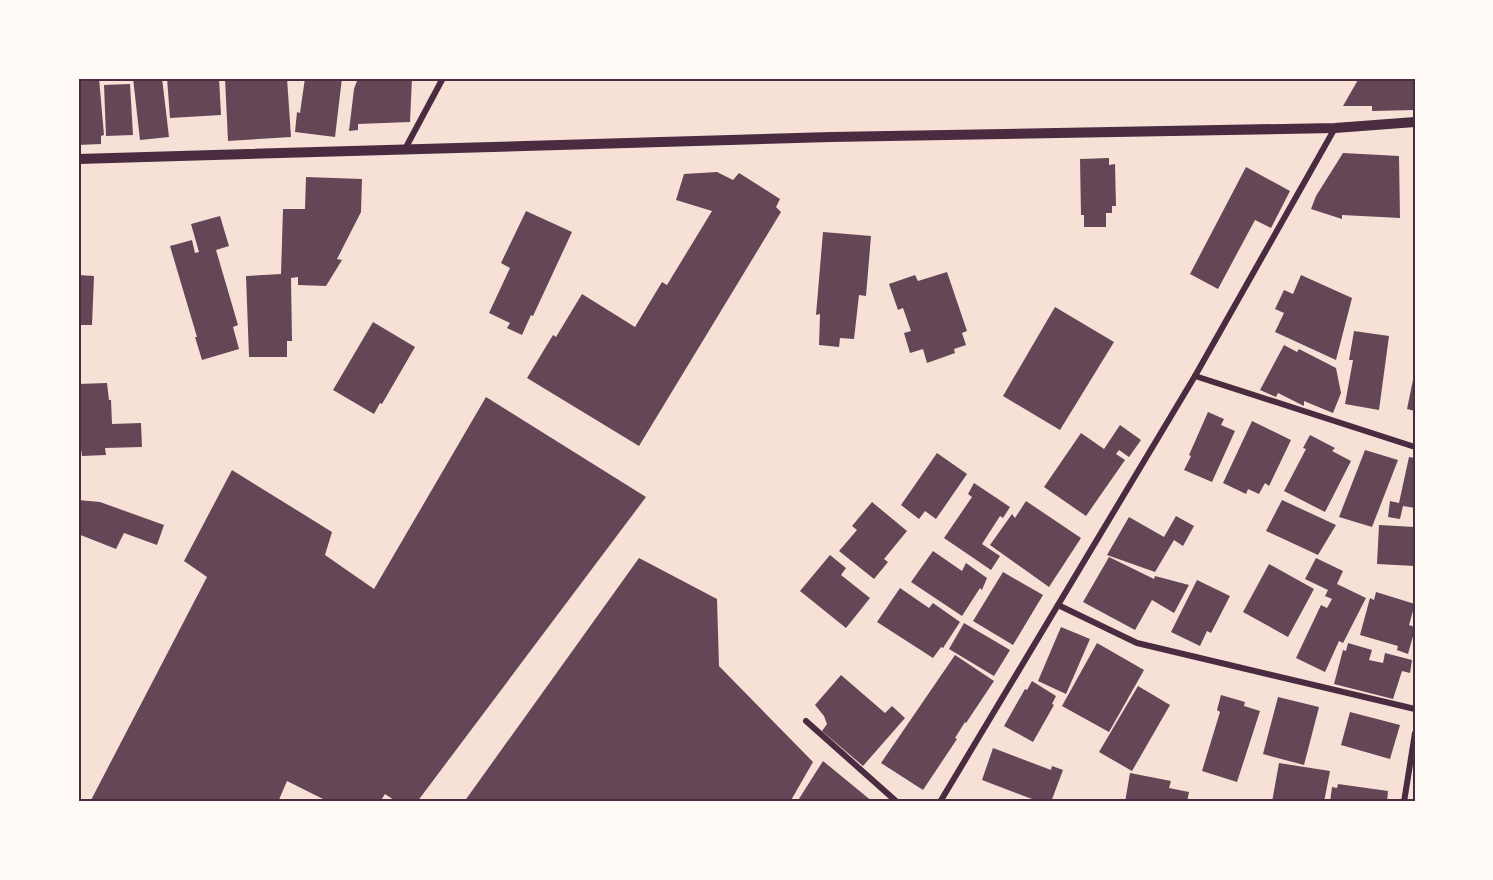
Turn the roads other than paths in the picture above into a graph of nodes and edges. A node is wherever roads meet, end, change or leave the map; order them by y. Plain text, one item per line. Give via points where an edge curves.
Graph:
1 (443, 78) edge
2 (1415, 122) edge
3 (1335, 128) junction
4 (405, 150) junction
5 (78, 159) edge
6 (1195, 376) junction
7 (1415, 447) edge
8 (1058, 605) junction
9 (1415, 709) edge
10 (806, 721) dead end
11 (1415, 733) edge
12 (897, 802) edge
13 (940, 802) edge
14 (1404, 802) edge

1 - 4 street
2 - 3 street
3 - 4 street
3 - 6 street
4 - 5 street
6 - 7 street
6 - 8 street
8 - 9 street via 1137,643
8 - 13 street
10 - 12 street
11 - 14 street

